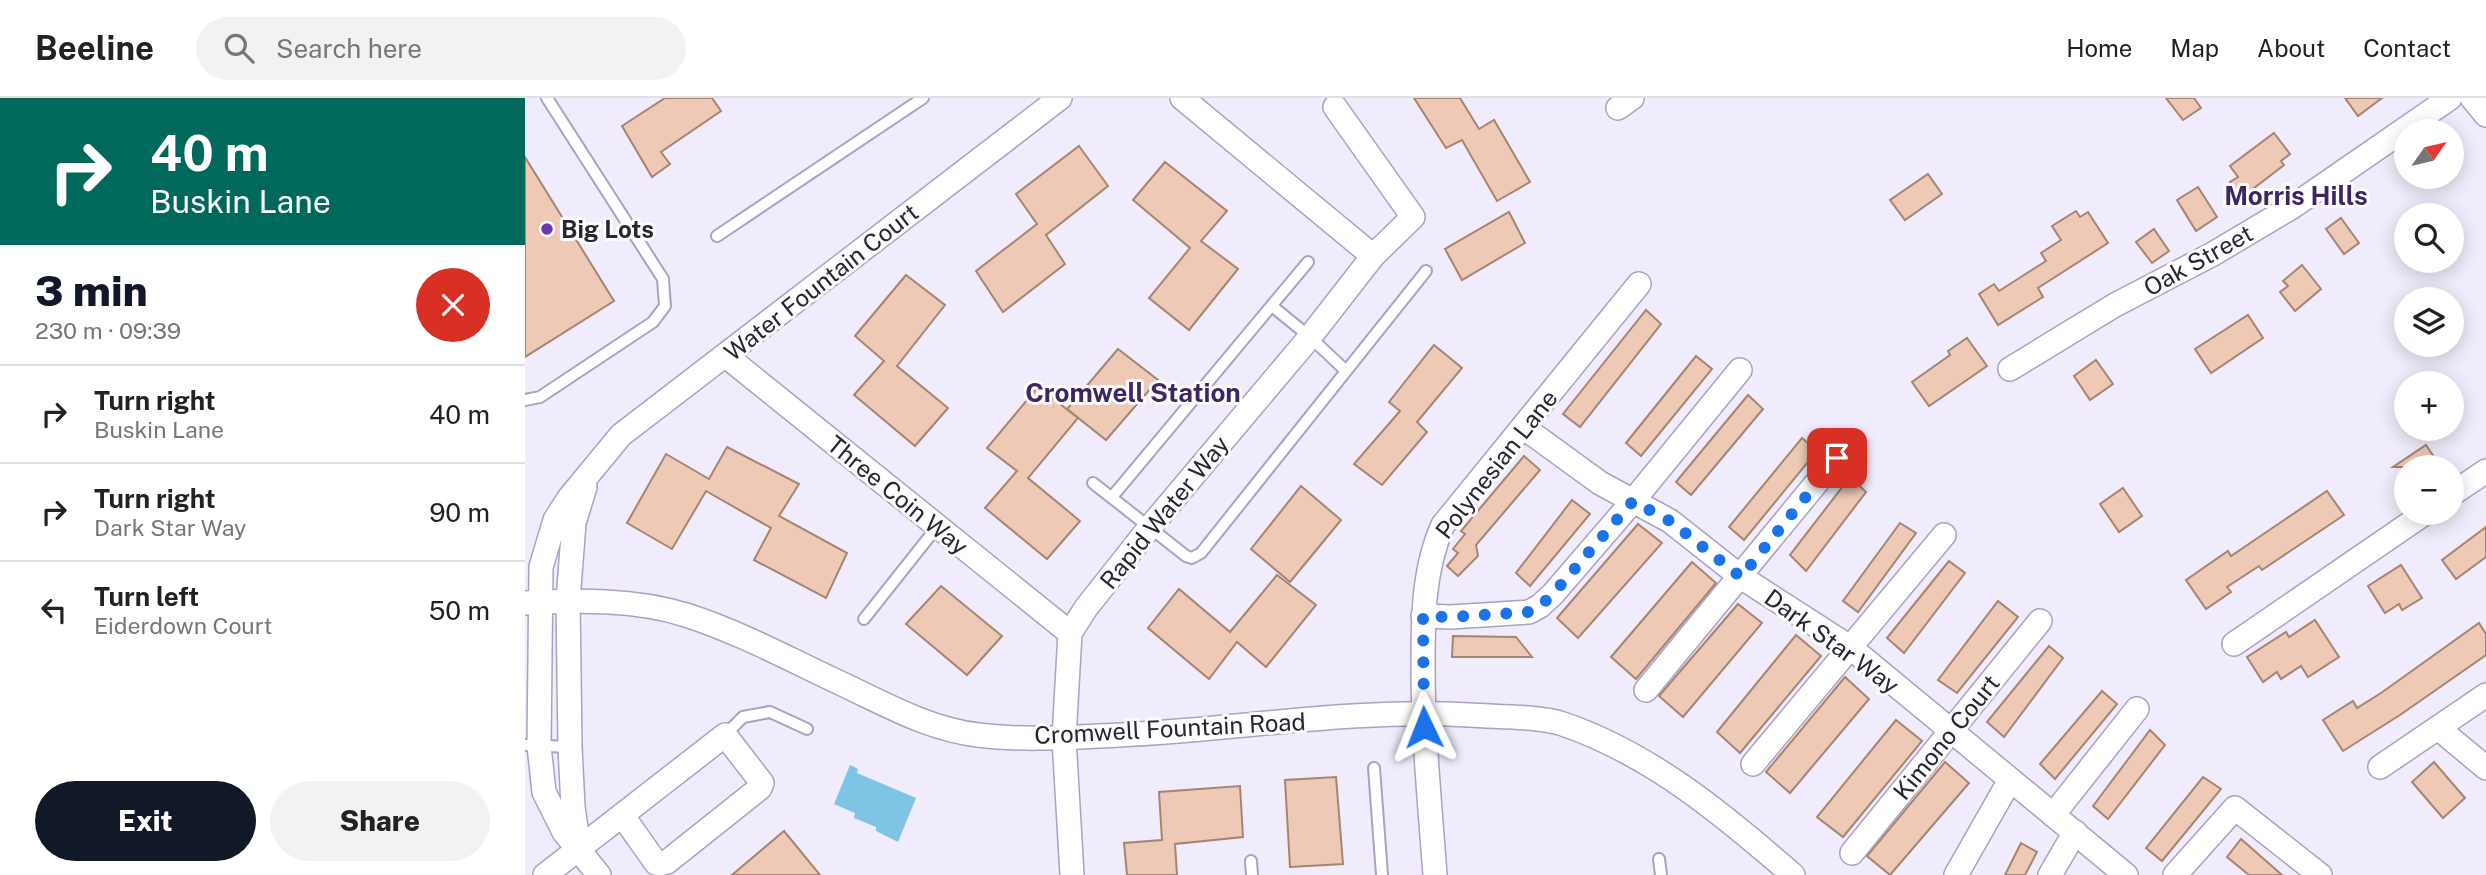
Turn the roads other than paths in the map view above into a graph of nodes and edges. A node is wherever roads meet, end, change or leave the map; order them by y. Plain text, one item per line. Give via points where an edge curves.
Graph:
1 (547, 98) edge
2 (923, 98) edge
3 (1060, 98) edge
4 (1182, 98) edge
5 (2450, 98) edge
6 (2472, 98) edge
7 (1335, 107) dead end
8 (2486, 115) edge
9 (717, 236) dead end
10 (1373, 256) junction
11 (1308, 262) dead end
12 (1426, 271) dead end
13 (1639, 284) dead end
14 (1272, 306) junction
15 (1310, 337) junction
16 (726, 356) junction
17 (2010, 369) dead end
18 (1345, 370) junction
19 (1740, 370) dead end
20 (525, 400) edge
21 (1523, 427) junction
22 (1837, 458) dead end
23 (2486, 471) edge
24 (589, 474) junction
25 (1093, 482) dead end
26 (2464, 486) edge
27 (1112, 497) junction
28 (1633, 501) junction
29 (2408, 525) edge
30 (936, 527) junction
31 (1150, 527) junction
32 (1944, 535) dead end
33 (1741, 577) junction
34 (568, 600) junction
35 (533, 603) edge
36 (1423, 616) junction
37 (864, 619) dead end
38 (2040, 621) dead end
39 (1070, 633) junction
40 (2234, 644) dead end
41 (1851, 648) junction
42 (1646, 690) dead end
43 (2486, 695) edge
44 (2137, 709) dead end
45 (1423, 713) junction
46 (2438, 728) junction
47 (807, 729) dead end
48 (1952, 732) junction
49 (725, 735) junction
50 (1065, 738) junction
51 (532, 745) edge
52 (570, 747) junction
53 (1753, 764) dead end
54 (2380, 766) dead end
55 (1374, 768) dead end
56 (2486, 768) edge
57 (2010, 780) junction
58 (622, 815) junction
59 (2053, 815) junction
60 (2075, 832) junction
61 (579, 849) junction
62 (1852, 853) dead end
63 (1659, 859) dead end
64 (1251, 861) dead end
65 (545, 875) edge
66 (599, 875) edge
67 (1072, 875) edge
68 (1252, 875) edge
69 (1383, 875) edge
70 (1435, 875) edge
71 (1661, 875) edge
72 (1793, 875) edge
73 (1956, 875) edge
74 (2050, 875) edge
75 (2126, 875) edge
76 (2175, 875) edge
77 (2321, 875) edge

1 - 20 lane via 663,279 665,306 653,322 540,397
2 - 9 lane
3 - 16 street, Water Fountain Court
4 - 10 street
5 - 17 street, Oak Street via 2292,207
6 - 8 street
7 - 10 street, Rapid Water Way via 1413,217
10 - 15 street, Rapid Water Way
11 - 14 lane
12 - 18 lane
13 - 21 street, Polynesian Lane
14 - 15 lane
14 - 27 lane
15 - 18 lane
15 - 31 street, Rapid Water Way
16 - 24 street, Water Fountain Court via 621,435
16 - 30 street, Three Coin Way
18 - 31 lane via 1201,553 1186,556
19 - 28 street
21 - 28 street, Dark Star Way
21 - 36 street, Polynesian Lane via 1443,525 1433,547
22 - 33 street
23 - 26 street
24 - 34 street, Water Fountain Court via 574,523
24 - 35 street, Water Fountain Court via 555,520
25 - 27 lane
27 - 31 lane
28 - 33 street, Dark Star Way via 1670,521
28 - 36 street via 1540,606 1529,612
29 - 40 street
30 - 37 lane
30 - 39 street, Three Coin Way
31 - 39 street, Rapid Water Way
32 - 41 street
33 - 41 street, Dark Star Way
33 - 42 street
34 - 35 street, Cromwell Fountain Road
34 - 50 street, Cromwell Fountain Road via 642,606 684,615 757,643 921,721 953,730
34 - 52 street, Water Fountain Court
35 - 51 street, Water Fountain Court
36 - 45 street, Polynesian Lane
38 - 48 street, Kimono Court
39 - 50 street
41 - 48 street, Dark Star Way
41 - 53 street
43 - 46 street
44 - 59 street
45 - 50 street, Cromwell Fountain Road
45 - 70 street, Polynesian Lane
45 - 72 street, Cromwell Fountain Road via 1559,722 1605,740 1733,822
46 - 54 street
46 - 56 street
47 - 49 lane via 770,712 743,717
48 - 57 street, Dark Star Way
48 - 62 street, Kimono Court
49 - 58 street
49 - 58 street via 762,783 760,788 667,862 656,863
50 - 67 street
51 - 52 lane
51 - 61 street, Water Fountain Court via 544,792 564,832
52 - 61 street, Water Fountain Court
55 - 69 lane
57 - 59 street, Dark Star Way
57 - 73 street
58 - 61 street
59 - 60 street, Dark Star Way
60 - 74 street
60 - 75 street, Dark Star Way
61 - 65 street
61 - 66 street, Water Fountain Court
63 - 71 lane
64 - 68 lane
76 - 77 street via 2235,808

